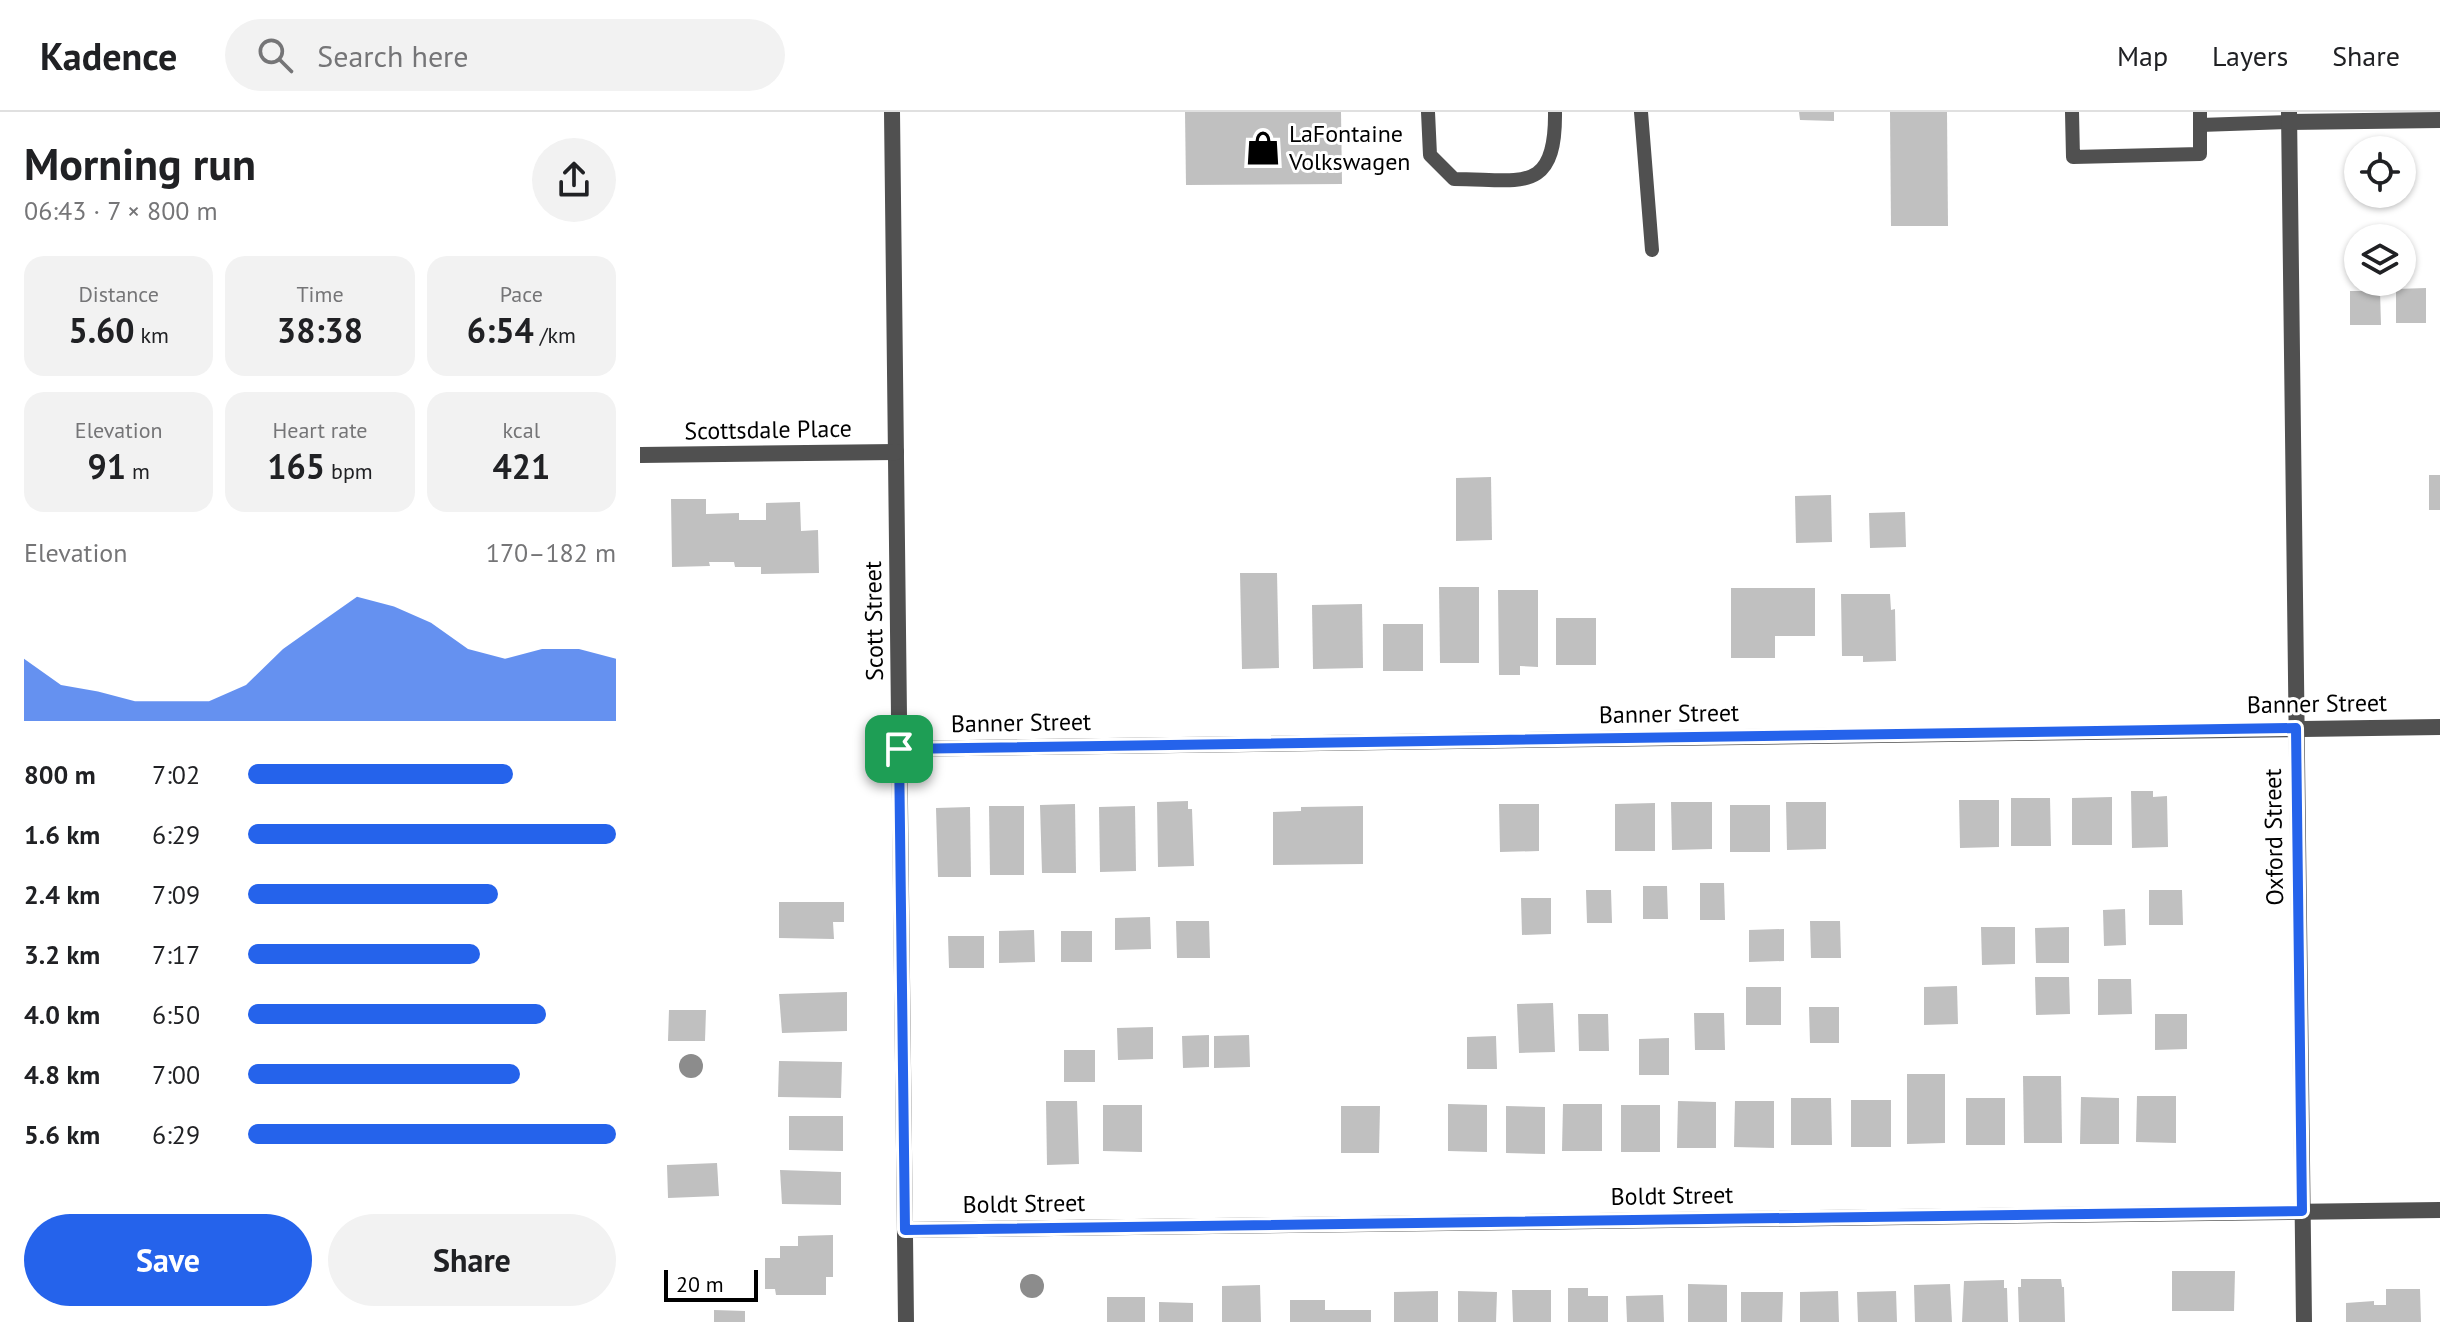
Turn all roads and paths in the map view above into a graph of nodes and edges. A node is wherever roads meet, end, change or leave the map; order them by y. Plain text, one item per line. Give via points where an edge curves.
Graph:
1 (892, 112) edge
2 (1428, 112) edge
3 (1555, 112) edge
4 (1641, 112) edge
5 (2072, 112) edge
6 (2289, 117) edge
7 (2200, 118) edge
8 (2440, 120) edge
9 (1652, 250) dead end
10 (896, 452) junction
11 (640, 455) edge
12 (2440, 727) edge
13 (2296, 728) junction
14 (899, 749) junction
15 (2440, 1210) edge
16 (2302, 1211) junction
17 (905, 1230) junction
18 (906, 1322) edge
19 (2304, 1322) edge

1 - 10 street, Scott Street
2 - 3 lane via 1430,155 1454,179 1532,179 1545,169
4 - 9 lane
5 - 7 lane via 2073,157 2200,154
6 - 7 lane
6 - 8 street
6 - 13 street, Oxford Street
10 - 11 street, Scottsdale Place
10 - 14 street, Scott Street
12 - 13 street, Banner Street
13 - 14 street, Banner Street
13 - 16 street, Oxford Street
14 - 17 street, Scott Street
15 - 16 street, Boldt Street
16 - 17 street, Boldt Street
16 - 19 street, Oxford Street
17 - 18 street, Scott Street

